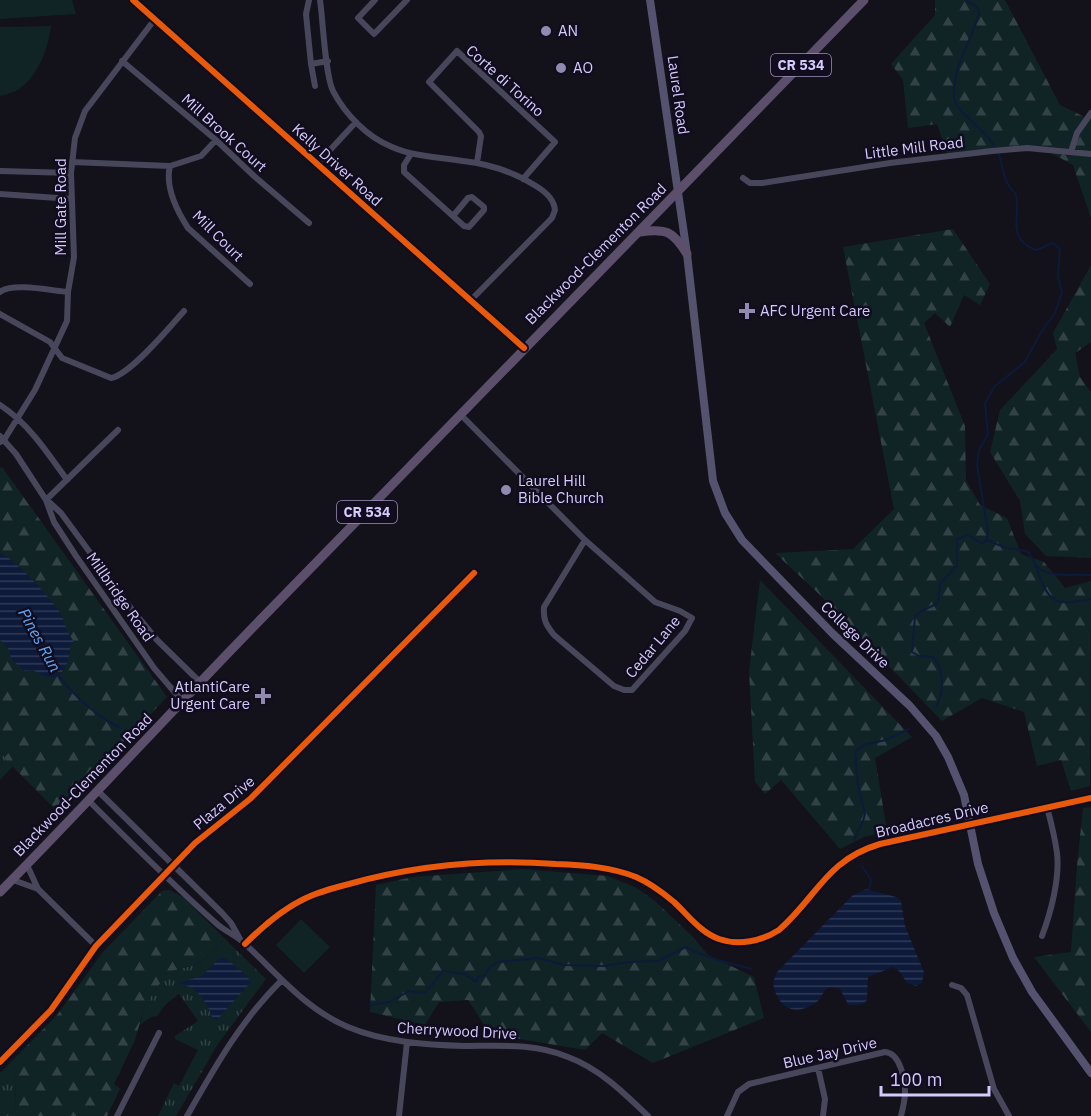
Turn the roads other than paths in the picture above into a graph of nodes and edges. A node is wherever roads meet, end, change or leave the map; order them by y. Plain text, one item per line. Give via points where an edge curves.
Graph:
1 (133, 0) edge
2 (309, 0) edge
3 (320, 0) edge
4 (375, 0) edge
5 (407, 0) edge
6 (650, 0) edge
7 (864, 0) edge
8 (155, 20) junction
9 (122, 61) junction
10 (328, 61) junction
11 (311, 64) junction
12 (315, 86) dead end
13 (1091, 113) edge
14 (356, 122) junction
15 (216, 140) junction
16 (1071, 152) junction
17 (411, 154) junction
18 (1091, 154) edge
19 (72, 162) junction
20 (477, 163) junction
21 (318, 164) junction
22 (170, 166) junction
23 (0, 171) edge
24 (71, 173) junction
25 (743, 178) dead end
26 (523, 179) junction
27 (678, 193) junction
28 (0, 194) edge
29 (72, 199) junction
30 (453, 216) junction
31 (309, 223) dead end
32 (640, 232) junction
33 (687, 254) junction
34 (250, 284) dead end
35 (0, 292) edge
36 (68, 292) junction
37 (470, 301) junction
38 (184, 311) dead end
39 (0, 314) edge
40 (524, 348) junction
41 (55, 349) junction
42 (0, 405) edge
43 (462, 416) junction
44 (18, 417) junction
45 (118, 430) dead end
46 (1, 439) edge
47 (67, 480) junction
48 (46, 500) junction
49 (585, 540) junction
50 (474, 573) dead end
51 (201, 683) junction
52 (183, 702) junction
53 (98, 791) junction
54 (1091, 798) edge
55 (88, 801) junction
56 (1047, 807) junction
57 (970, 824) junction
58 (27, 866) junction
59 (174, 866) junction
60 (165, 874) junction
61 (13, 880) junction
62 (38, 889) junction
63 (0, 892) edge
64 (1042, 936) dead end
65 (243, 942) junction
66 (96, 946) junction
67 (282, 980) junction
68 (952, 985) dead end
69 (159, 1033) dead end
70 (407, 1042) junction
71 (0, 1061) edge
72 (818, 1068) junction
73 (1091, 1073) edge
74 (644, 1115) edge
75 (117, 1116) edge
76 (187, 1116) edge
77 (399, 1116) edge
78 (727, 1116) edge
79 (823, 1116) edge
80 (901, 1116) edge
81 (1009, 1116) edge

1 - 8 street, Kelly Driver Road
2 - 11 street via 306,14
3 - 10 street
4 - 5 street via 358,18 374,34
6 - 27 main road, Laurel Road
7 - 27 main road, Blackwood-Clementon Road / CR 534
8 - 9 street, Mill Gate Road
8 - 21 street, Kelly Driver Road
9 - 15 street, Mill Brook Court
9 - 19 street, Mill Gate Road via 85,111 75,138
10 - 11 street
10 - 14 street via 332,90
11 - 12 street
13 - 16 street via 1077,133
14 - 17 street via 389,146
14 - 21 street
15 - 22 street via 201,156
15 - 31 street, Mill Brook Court
16 - 18 street, Little Mill Road
16 - 25 street, Little Mill Road via 1027,148 890,163 762,183 750,183
17 - 20 street
17 - 30 street via 404,172
19 - 22 street
19 - 24 street, Mill Gate Road
20 - 26 street
20 - 26 street, Corte di Torino via 479,132 429,82 457,51 555,142
21 - 37 street, Kelly Driver Road
22 - 34 street, Mill Court via 167,179 188,228
23 - 24 street
24 - 29 street, Mill Gate Road
26 - 37 street via 550,197 555,210 552,218
27 - 32 main road, Blackwood-Clementon Road / CR 534
27 - 33 main road, College Drive
28 - 29 street
29 - 36 street, Mill Gate Road via 74,257
30 - 30 street via 469,227 484,207 468,198
32 - 33 main road via 667,231
32 - 40 main road, Blackwood-Clementon Road / CR 534
33 - 57 main road, College Drive via 712,481 725,513 742,540 936,736 964,795
35 - 36 street via 18,287
36 - 41 street, Mill Gate Road via 67,321
37 - 40 street, Kelly Driver Road
38 - 41 street via 118,377 111,378 62,358
39 - 41 street via 50,342
40 - 43 main road, Blackwood-Clementon Road / CR 534
41 - 44 street, Mill Gate Road
42 - 44 street
43 - 49 street, Cedar Lane
43 - 51 main road, Blackwood-Clementon Road / CR 534
44 - 46 street, Mill Gate Road
44 - 47 street
45 - 47 street
46 - 48 street, Millbridge Road
47 - 48 street
48 - 51 street, Millbridge Road via 61,513 140,620
48 - 52 street, Millbridge Road via 54,522 76,556 154,668
49 - 49 street, Cedar Lane via 655,602 692,618 632,690 614,686 554,634 543,618 544,607
50 - 59 street, Plaza Drive via 264,786 195,843
51 - 52 main road, Blackwood-Clementon Road / CR 534
52 - 53 main road, Blackwood-Clementon Road / CR 534
53 - 55 main road, Blackwood-Clementon Road / CR 534
53 - 59 street, Cherrywood Drive
54 - 56 street, Broadacres Drive
55 - 58 main road, Blackwood-Clementon Road / CR 534
55 - 60 street, Cherrywood Drive
56 - 57 street, Broadacres Drive
56 - 64 street via 1057,862 1051,909
57 - 65 street, Broadacres Drive via 880,844 851,856 830,873 786,924 754,941 728,941 711,936 664,894 627,874 583,865 518,861 408,870 332,889 303,899
57 - 73 main road, College Drive via 978,864 1013,958 1032,992
58 - 61 main road, Blackwood-Clementon Road / CR 534
58 - 62 street
59 - 60 street, Plaza Drive
59 - 65 street, Cherrywood Drive via 231,923
60 - 65 street, Cherrywood Drive via 214,922
60 - 66 street, Plaza Drive
61 - 62 street
61 - 63 main road, Blackwood-Clementon Road / CR 534
62 - 66 street
65 - 67 street, Cherrywood Drive
66 - 71 street, Plaza Drive via 51,1010
67 - 70 street, Cherrywood Drive via 334,1021 370,1035
67 - 76 street via 236,1033
68 - 81 street via 967,995 994,1089
69 - 75 street
70 - 74 street, Cherrywood Drive via 521,1046 555,1052 599,1073
70 - 77 street
72 - 78 street, Blue Jay Drive via 744,1086
72 - 79 street via 825,1099
72 - 80 street, Blue Jay Drive via 885,1052 893,1054 905,1088

